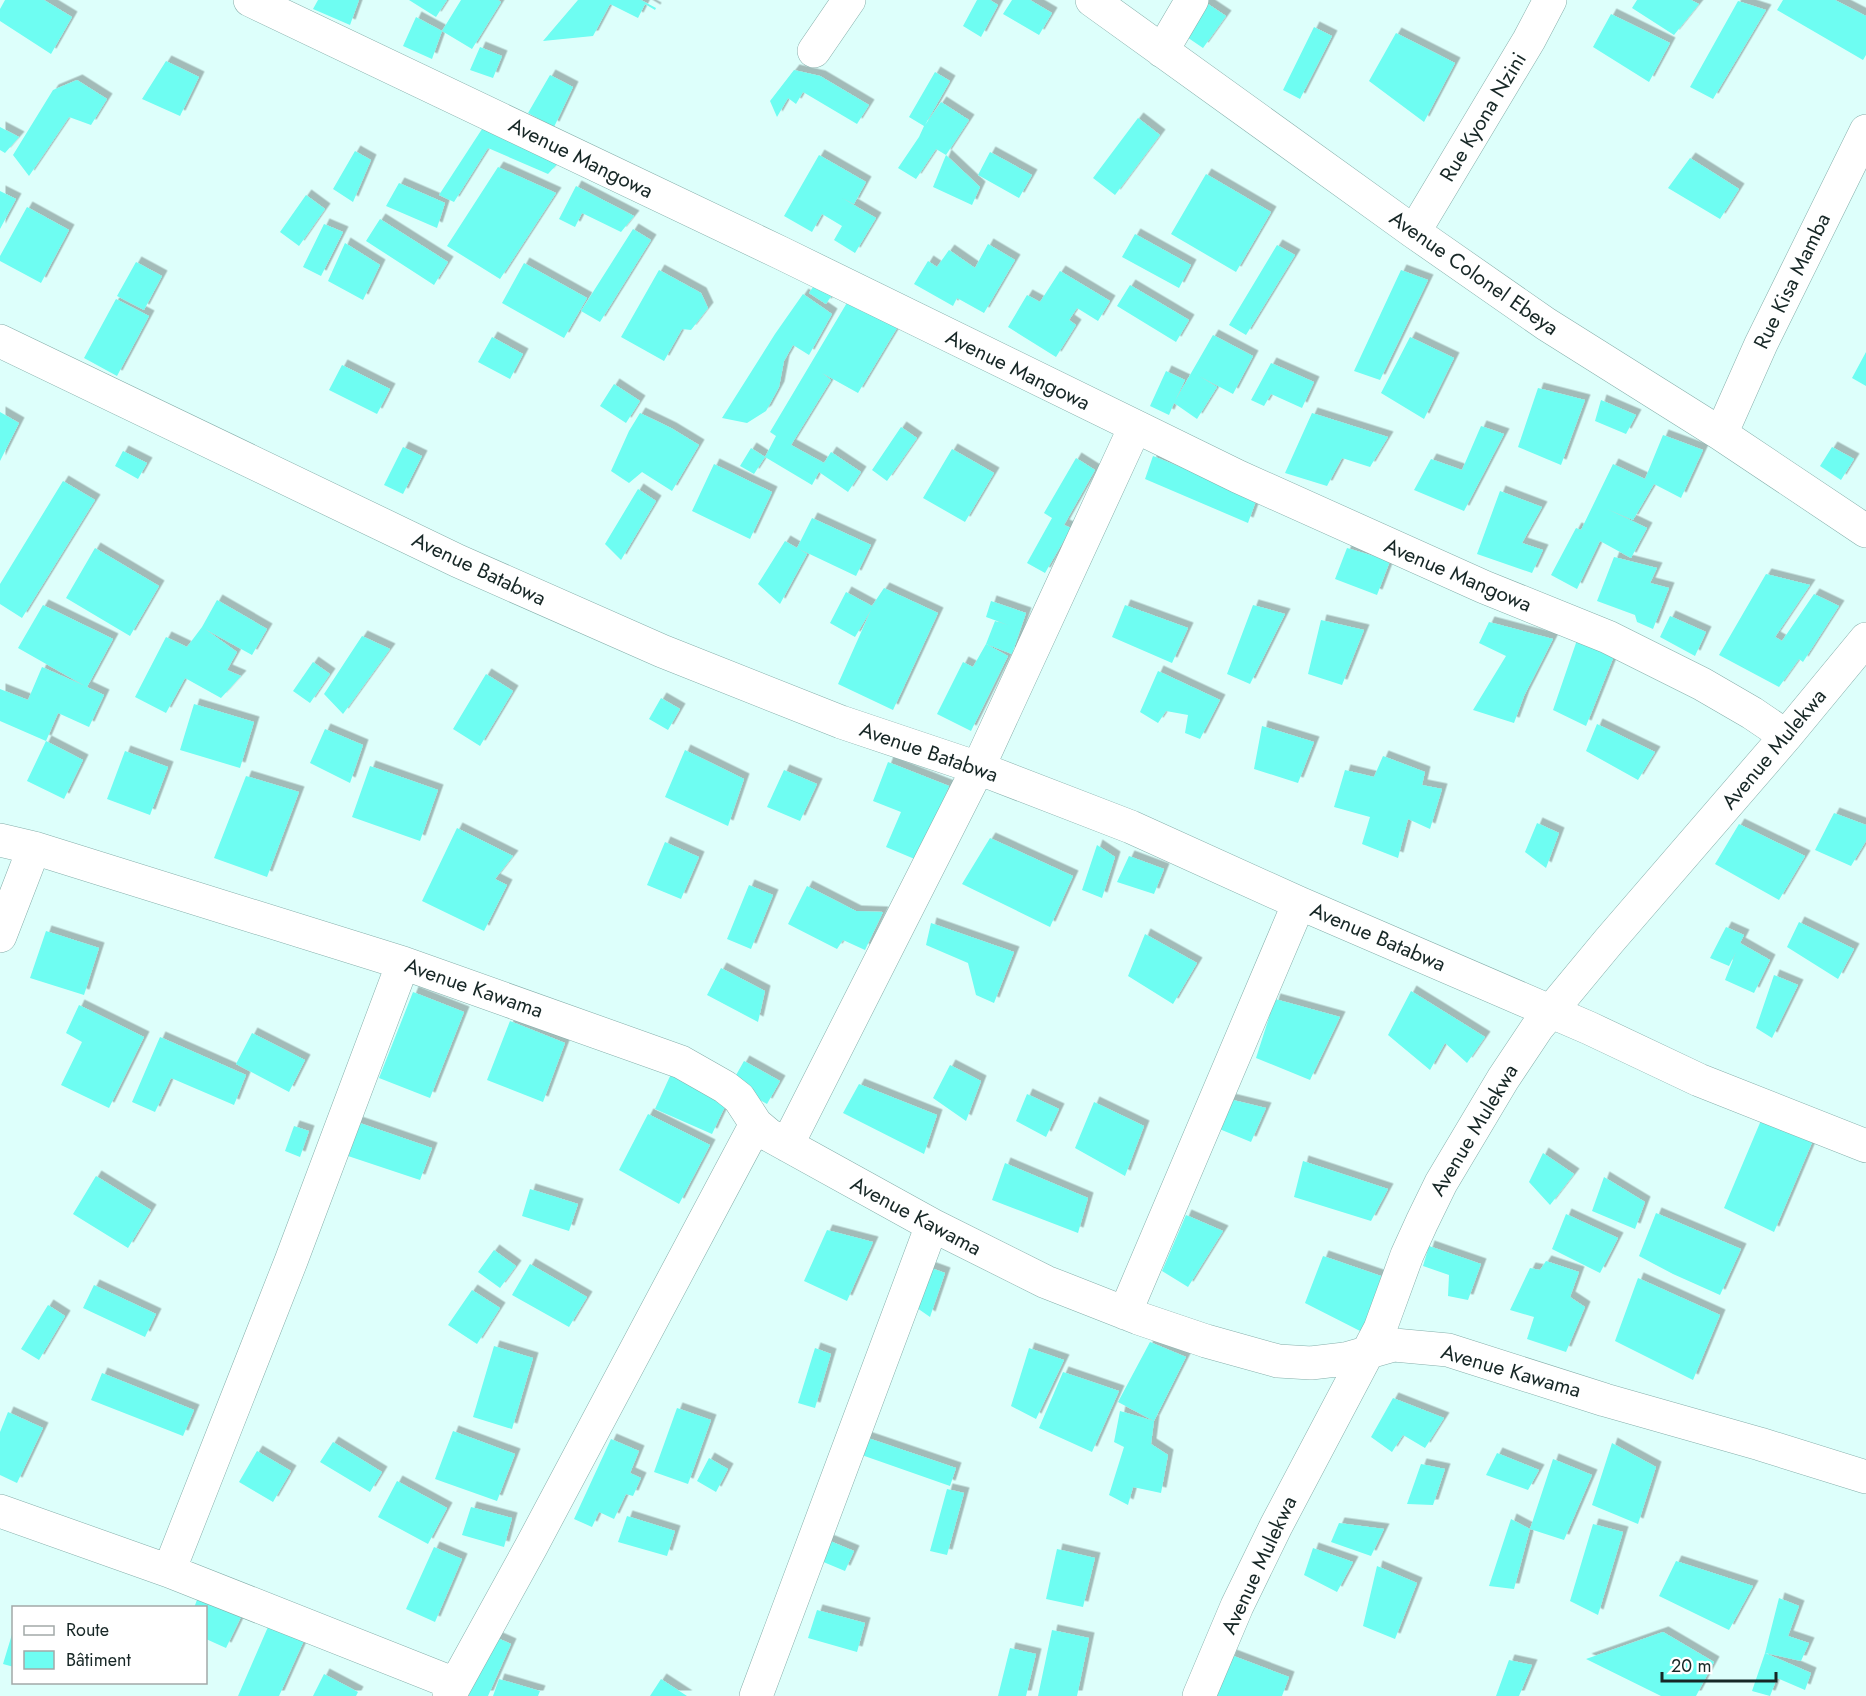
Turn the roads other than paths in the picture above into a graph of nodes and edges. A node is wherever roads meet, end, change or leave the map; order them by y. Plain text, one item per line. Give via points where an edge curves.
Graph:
1 (250, 0) edge
2 (849, 0) edge
3 (1092, 0) edge
4 (1192, 0) edge
5 (1550, 0) edge
6 (814, 51) dead end
7 (1162, 51) junction
8 (1866, 130) edge
9 (1414, 232) junction
10 (0, 341) edge
11 (1135, 427) junction
12 (1721, 434) junction
13 (1866, 531) edge
14 (1866, 639) edge
15 (1786, 736) junction
16 (978, 768) junction
17 (0, 840) edge
18 (33, 848) junction
19 (1299, 903) junction
20 (0, 936) edge
21 (403, 963) junction
22 (1550, 1012) junction
23 (756, 1124) junction
24 (787, 1145) junction
25 (1866, 1146) edge
26 (932, 1226) junction
27 (1125, 1314) junction
28 (1367, 1352) junction
29 (1866, 1477) edge
30 (0, 1511) edge
31 (170, 1571) junction
32 (452, 1690) edge
33 (756, 1696) edge
34 (1199, 1696) edge

1 - 11 street, Avenue Mangowa
2 - 6 street
3 - 7 street, Avenue Colonel Ebeya
4 - 7 street
5 - 9 street, Rue Kyona Nzini
7 - 9 street, Avenue Colonel Ebeya
8 - 12 street, Rue Kisa Mamba
9 - 12 street, Avenue Colonel Ebeya via 1546,324
10 - 16 street, Avenue Batabwa via 458,561 662,651 841,722
11 - 15 street, Avenue Mangowa via 1366,535 1608,637 1702,684
11 - 16 street
12 - 13 street, Avenue Colonel Ebeya
14 - 15 street, Avenue Mulekwa
15 - 22 street, Avenue Mulekwa
16 - 19 street, Avenue Batabwa via 1131,827
16 - 24 street
17 - 18 street, Avenue Kawama
18 - 20 street
18 - 21 street, Avenue Kawama
19 - 22 street, Avenue Batabwa
19 - 27 street
21 - 23 street, Avenue Kawama via 681,1062 739,1098
21 - 31 street
22 - 25 street, Avenue Batabwa via 1699,1080
22 - 28 street, Avenue Mulekwa via 1503,1079 1441,1183
23 - 24 street, Avenue Kawama
23 - 32 street
24 - 26 street, Avenue Kawama
26 - 27 street, Avenue Kawama via 1047,1282
26 - 33 street
27 - 28 street, Avenue Kawama via 1278,1361 1311,1363
28 - 29 street, Avenue Kawama via 1394,1345 1448,1350
28 - 34 street, Avenue Mulekwa via 1276,1526
30 - 31 street
31 - 32 street

